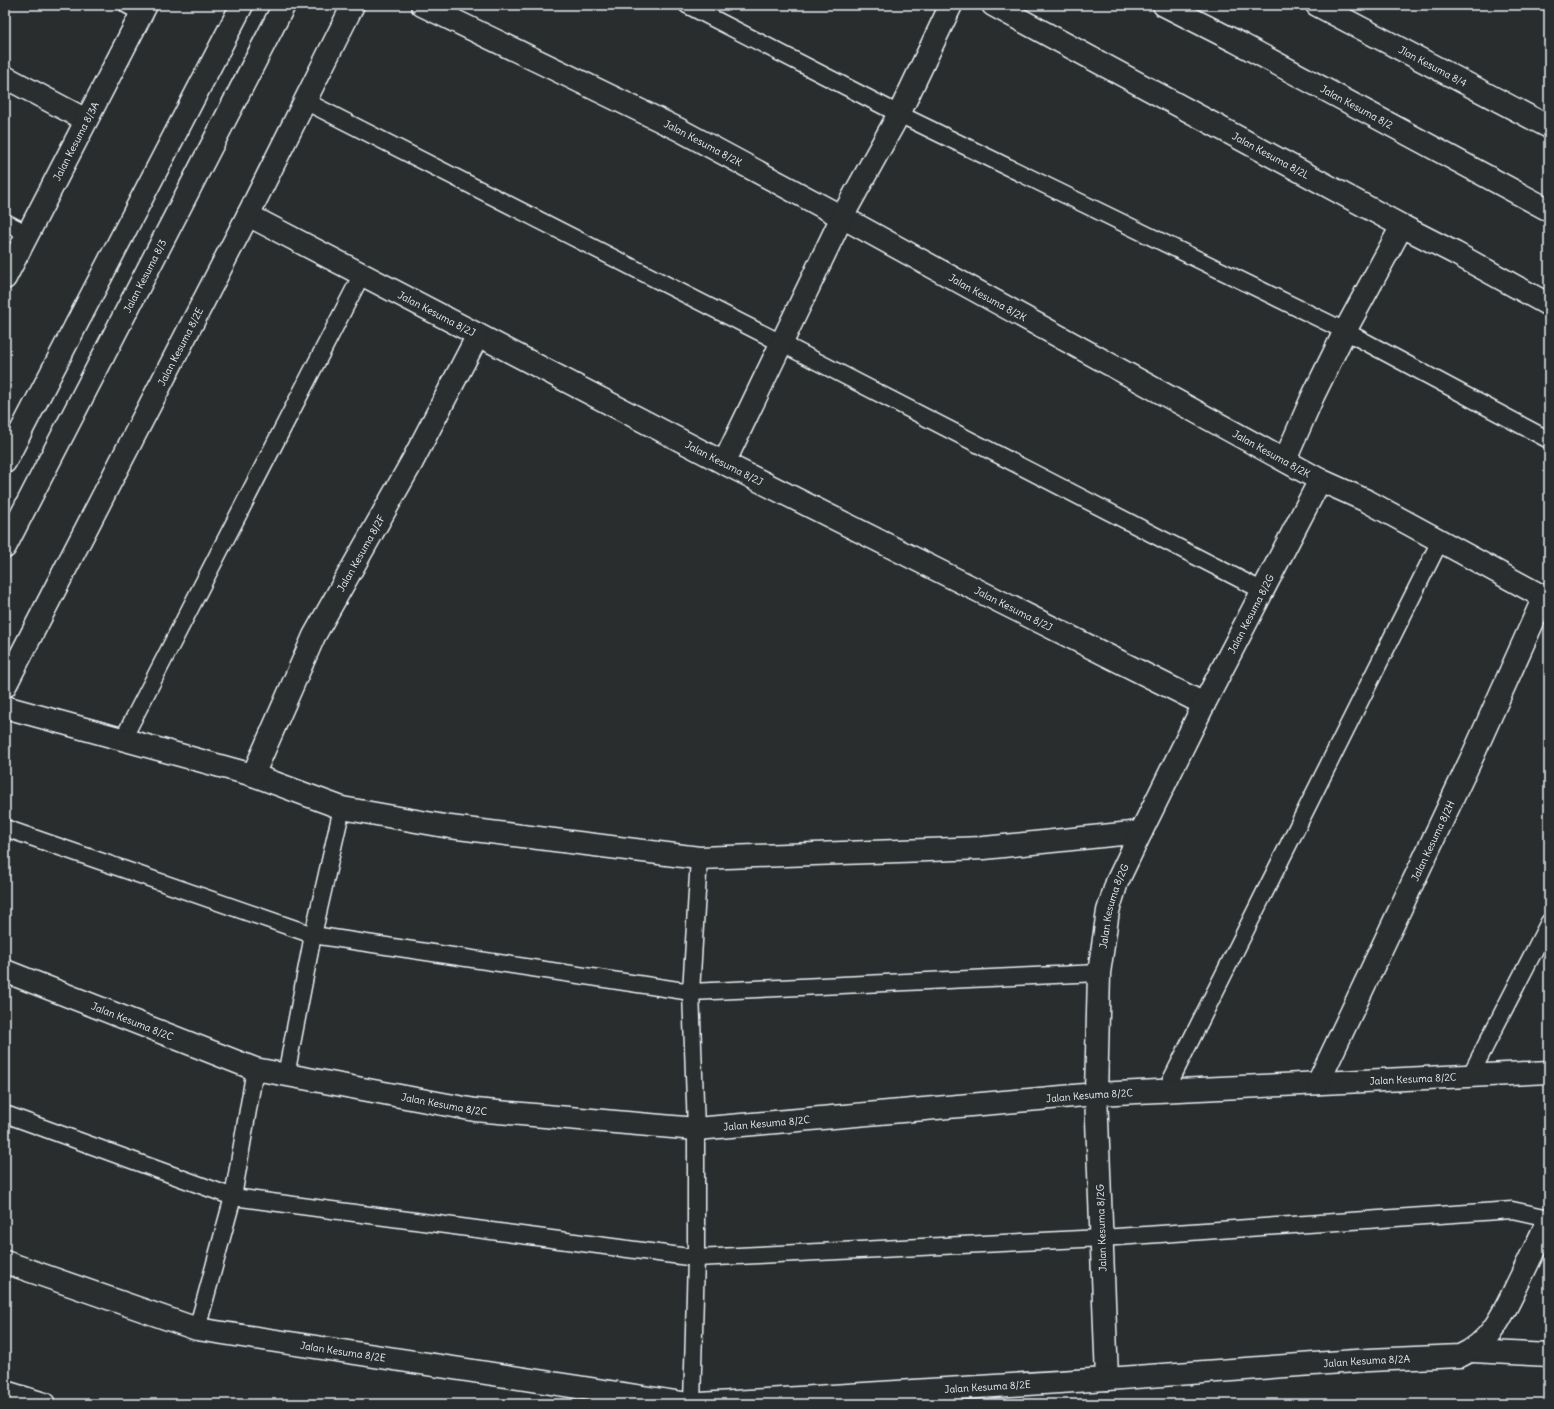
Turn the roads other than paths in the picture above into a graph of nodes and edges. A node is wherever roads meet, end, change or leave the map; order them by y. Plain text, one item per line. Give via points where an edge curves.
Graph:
1 (242, 5) edge
2 (284, 5) edge
3 (353, 5) edge
4 (422, 5) edge
5 (687, 5) edge
6 (951, 5) edge
7 (993, 5) edge
8 (1164, 5) edge
9 (138, 8) edge
10 (1331, 8) edge
11 (5, 77) edge
12 (305, 102) junction
13 (899, 114) junction
14 (86, 120) junction
15 (1549, 127) edge
16 (1549, 210) edge
17 (248, 215) junction
18 (842, 217) junction
19 (5, 222) edge
20 (1402, 226) junction
21 (28, 234) junction
22 (362, 274) junction
23 (5, 278) edge
24 (1549, 305) edge
25 (1345, 331) junction
26 (478, 335) junction
27 (781, 343) junction
28 (1549, 440) edge
29 (1285, 460) junction
30 (5, 462) edge
31 (724, 463) junction
32 (1320, 480) junction
33 (1440, 541) junction
34 (5, 547) edge
35 (1263, 591) junction
36 (1546, 599) edge
37 (5, 686) edge
38 (1204, 704) junction
39 (5, 707) edge
40 (123, 739) junction
41 (253, 775) junction
42 (342, 808) junction
43 (5, 828) edge
44 (1141, 832) junction
45 (699, 858) junction
46 (1549, 922) edge
47 (313, 935) junction
48 (5, 971) edge
49 (1099, 974) junction
50 (691, 992) junction
51 (256, 1069) junction
52 (1549, 1072) edge
53 (286, 1075) junction
54 (1470, 1076) junction
55 (1318, 1083) junction
56 (1166, 1090) junction
57 (1096, 1094) junction
58 (5, 1114) edge
59 (696, 1130) junction
60 (233, 1197) junction
61 (1549, 1218) edge
62 (1102, 1238) junction
63 (696, 1258) junction
64 (5, 1262) edge
65 (198, 1329) junction
66 (1472, 1351) junction
67 (1549, 1355) edge
68 (1107, 1379) junction
69 (5, 1392) edge
70 (44, 1404) edge
71 (691, 1404) edge
72 (700, 1404) edge

1 - 30 street
2 - 34 street, Jalan Kesuma 8/3
3 - 12 street, Jalan Kesuma 8/2E
4 - 18 street, Jalan Kesuma 8/2K via 678,129
5 - 13 lane
6 - 13 street
7 - 20 street, Jalan Kesuma 8/2L
8 - 16 street, Jalan Kesuma 8/2
9 - 14 street, Jalan Kesuma 8/3A
10 - 15 street, Jlan Kesuma 8/4
11 - 14 street
12 - 17 street, Jalan Kesuma 8/2E
12 - 27 lane
13 - 18 street
13 - 25 lane
14 - 21 street, Jalan Kesuma 8/3A
17 - 22 street, Jalan Kesuma 8/2J
17 - 37 street, Jalan Kesuma 8/2E
18 - 27 street
18 - 29 street, Jalan Kesuma 8/2K
19 - 21 lane
20 - 24 street, Jalan Kesuma 8/2L
20 - 25 street
21 - 23 street, Jalan Kesuma 8/3A
22 - 26 street, Jalan Kesuma 8/2J
22 - 40 lane
25 - 28 lane
25 - 29 street
26 - 31 street, Jalan Kesuma 8/2J
26 - 41 street, Jalan Kesuma 8/2F via 412,462 314,636
27 - 31 street
27 - 35 lane
29 - 32 street, Jalan Kesuma 8/2K
31 - 38 street, Jalan Kesuma 8/2J
32 - 33 street, Jalan Kesuma 8/2K via 1367,501
32 - 35 street, Jalan Kesuma 8/2G
33 - 36 street, Jalan Kesuma 8/2K
33 - 56 lane
35 - 38 street, Jalan Kesuma 8/2G
36 - 55 street, Jalan Kesuma 8/2H
38 - 44 street, Jalan Kesuma 8/2G
39 - 40 street
40 - 41 street
41 - 42 street
42 - 45 street via 450,827
42 - 47 lane
43 - 47 lane
44 - 45 street via 984,848
44 - 49 street, Jalan Kesuma 8/2G via 1117,882 1108,911
45 - 50 lane
46 - 54 lane
47 - 50 lane
47 - 53 lane
48 - 51 street, Jalan Kesuma 8/2C
49 - 50 lane
49 - 57 street, Jalan Kesuma 8/2G
50 - 59 lane
51 - 53 street, Jalan Kesuma 8/2C
51 - 60 lane
52 - 54 street, Jalan Kesuma 8/2C
53 - 59 street, Jalan Kesuma 8/2C via 475,1110
54 - 55 street, Jalan Kesuma 8/2C
55 - 56 street, Jalan Kesuma 8/2C
56 - 57 street, Jalan Kesuma 8/2C
57 - 59 street, Jalan Kesuma 8/2C
57 - 62 street, Jalan Kesuma 8/2G
58 - 60 lane
59 - 63 lane
60 - 63 lane
60 - 65 lane
61 - 62 lane via 1512,1210
61 - 66 street, Jalan Kesuma 8/2A via 1499,1322
62 - 63 lane
62 - 68 street, Jalan Kesuma 8/2G
63 - 71 lane
64 - 65 street, Jalan Kesuma 8/2E
65 - 71 street, Jalan Kesuma 8/2E
66 - 67 street
66 - 68 street, Jalan Kesuma 8/2A via 1460,1356
68 - 72 street, Jalan Kesuma 8/2E
69 - 70 street

